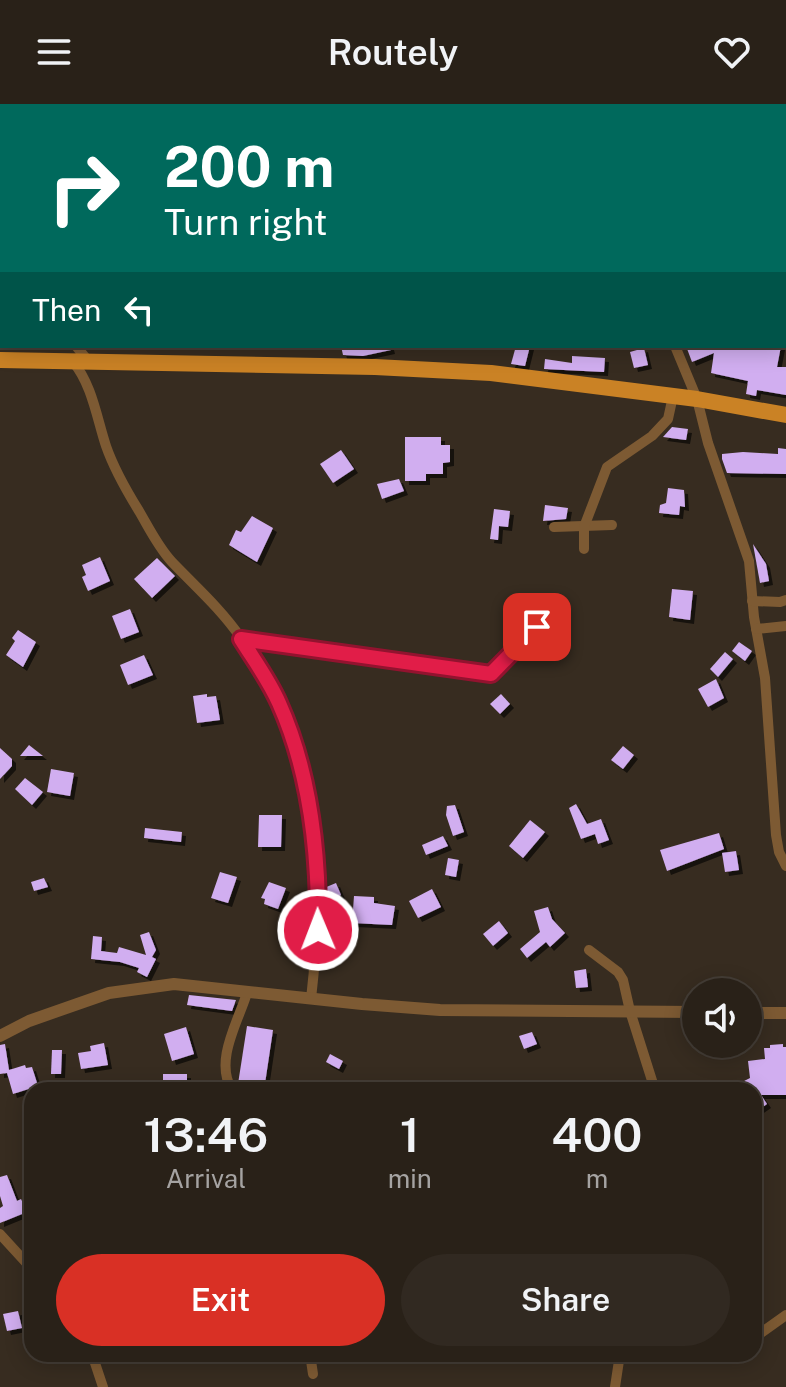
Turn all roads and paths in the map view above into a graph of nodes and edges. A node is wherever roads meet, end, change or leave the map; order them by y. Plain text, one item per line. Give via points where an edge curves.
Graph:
1 (676, 348) edge
2 (79, 357) edge
3 (0, 360) edge
4 (673, 396) junction
5 (697, 399) junction
6 (786, 415) edge
7 (612, 525) dead end
8 (554, 527) dead end
9 (584, 527) junction
10 (584, 549) dead end
11 (786, 600) edge
12 (752, 601) junction
13 (786, 626) edge
14 (537, 627) dead end
15 (756, 629) junction
16 (241, 639) junction
17 (786, 866) edge
18 (589, 950) dead end
19 (247, 993) junction
20 (311, 999) junction
21 (630, 1011) junction
22 (682, 1012) edge
23 (762, 1013) edge
24 (786, 1013) edge
25 (0, 1036) edge
26 (229, 1082) edge
27 (652, 1082) edge
28 (0, 1234) edge
29 (24, 1260) edge
30 (786, 1315) edge
31 (762, 1332) edge
32 (95, 1362) edge
33 (311, 1362) edge
34 (619, 1362) edge
35 (313, 1374) dead end
36 (103, 1387) edge
37 (615, 1387) edge

1 - 5 street
2 - 3 main road
2 - 4 main road via 491,373
2 - 16 street via 118,474 157,543
4 - 5 main road
4 - 9 street via 668,419 607,467
5 - 6 main road
5 - 12 street via 749,561
7 - 9 street
8 - 9 street
9 - 10 street
11 - 12 street
12 - 15 street
13 - 15 street
14 - 16 street via 491,674
15 - 17 street via 765,678 776,835
16 - 20 street via 278,700 301,769 318,899
18 - 21 street via 618,972
19 - 20 street
19 - 25 street via 148,986 76,1003
19 - 26 street via 225,1060
20 - 21 street via 440,1010
21 - 22 street
21 - 27 street
23 - 24 street
28 - 29 street
30 - 31 street
32 - 36 street
33 - 35 street
34 - 37 street

